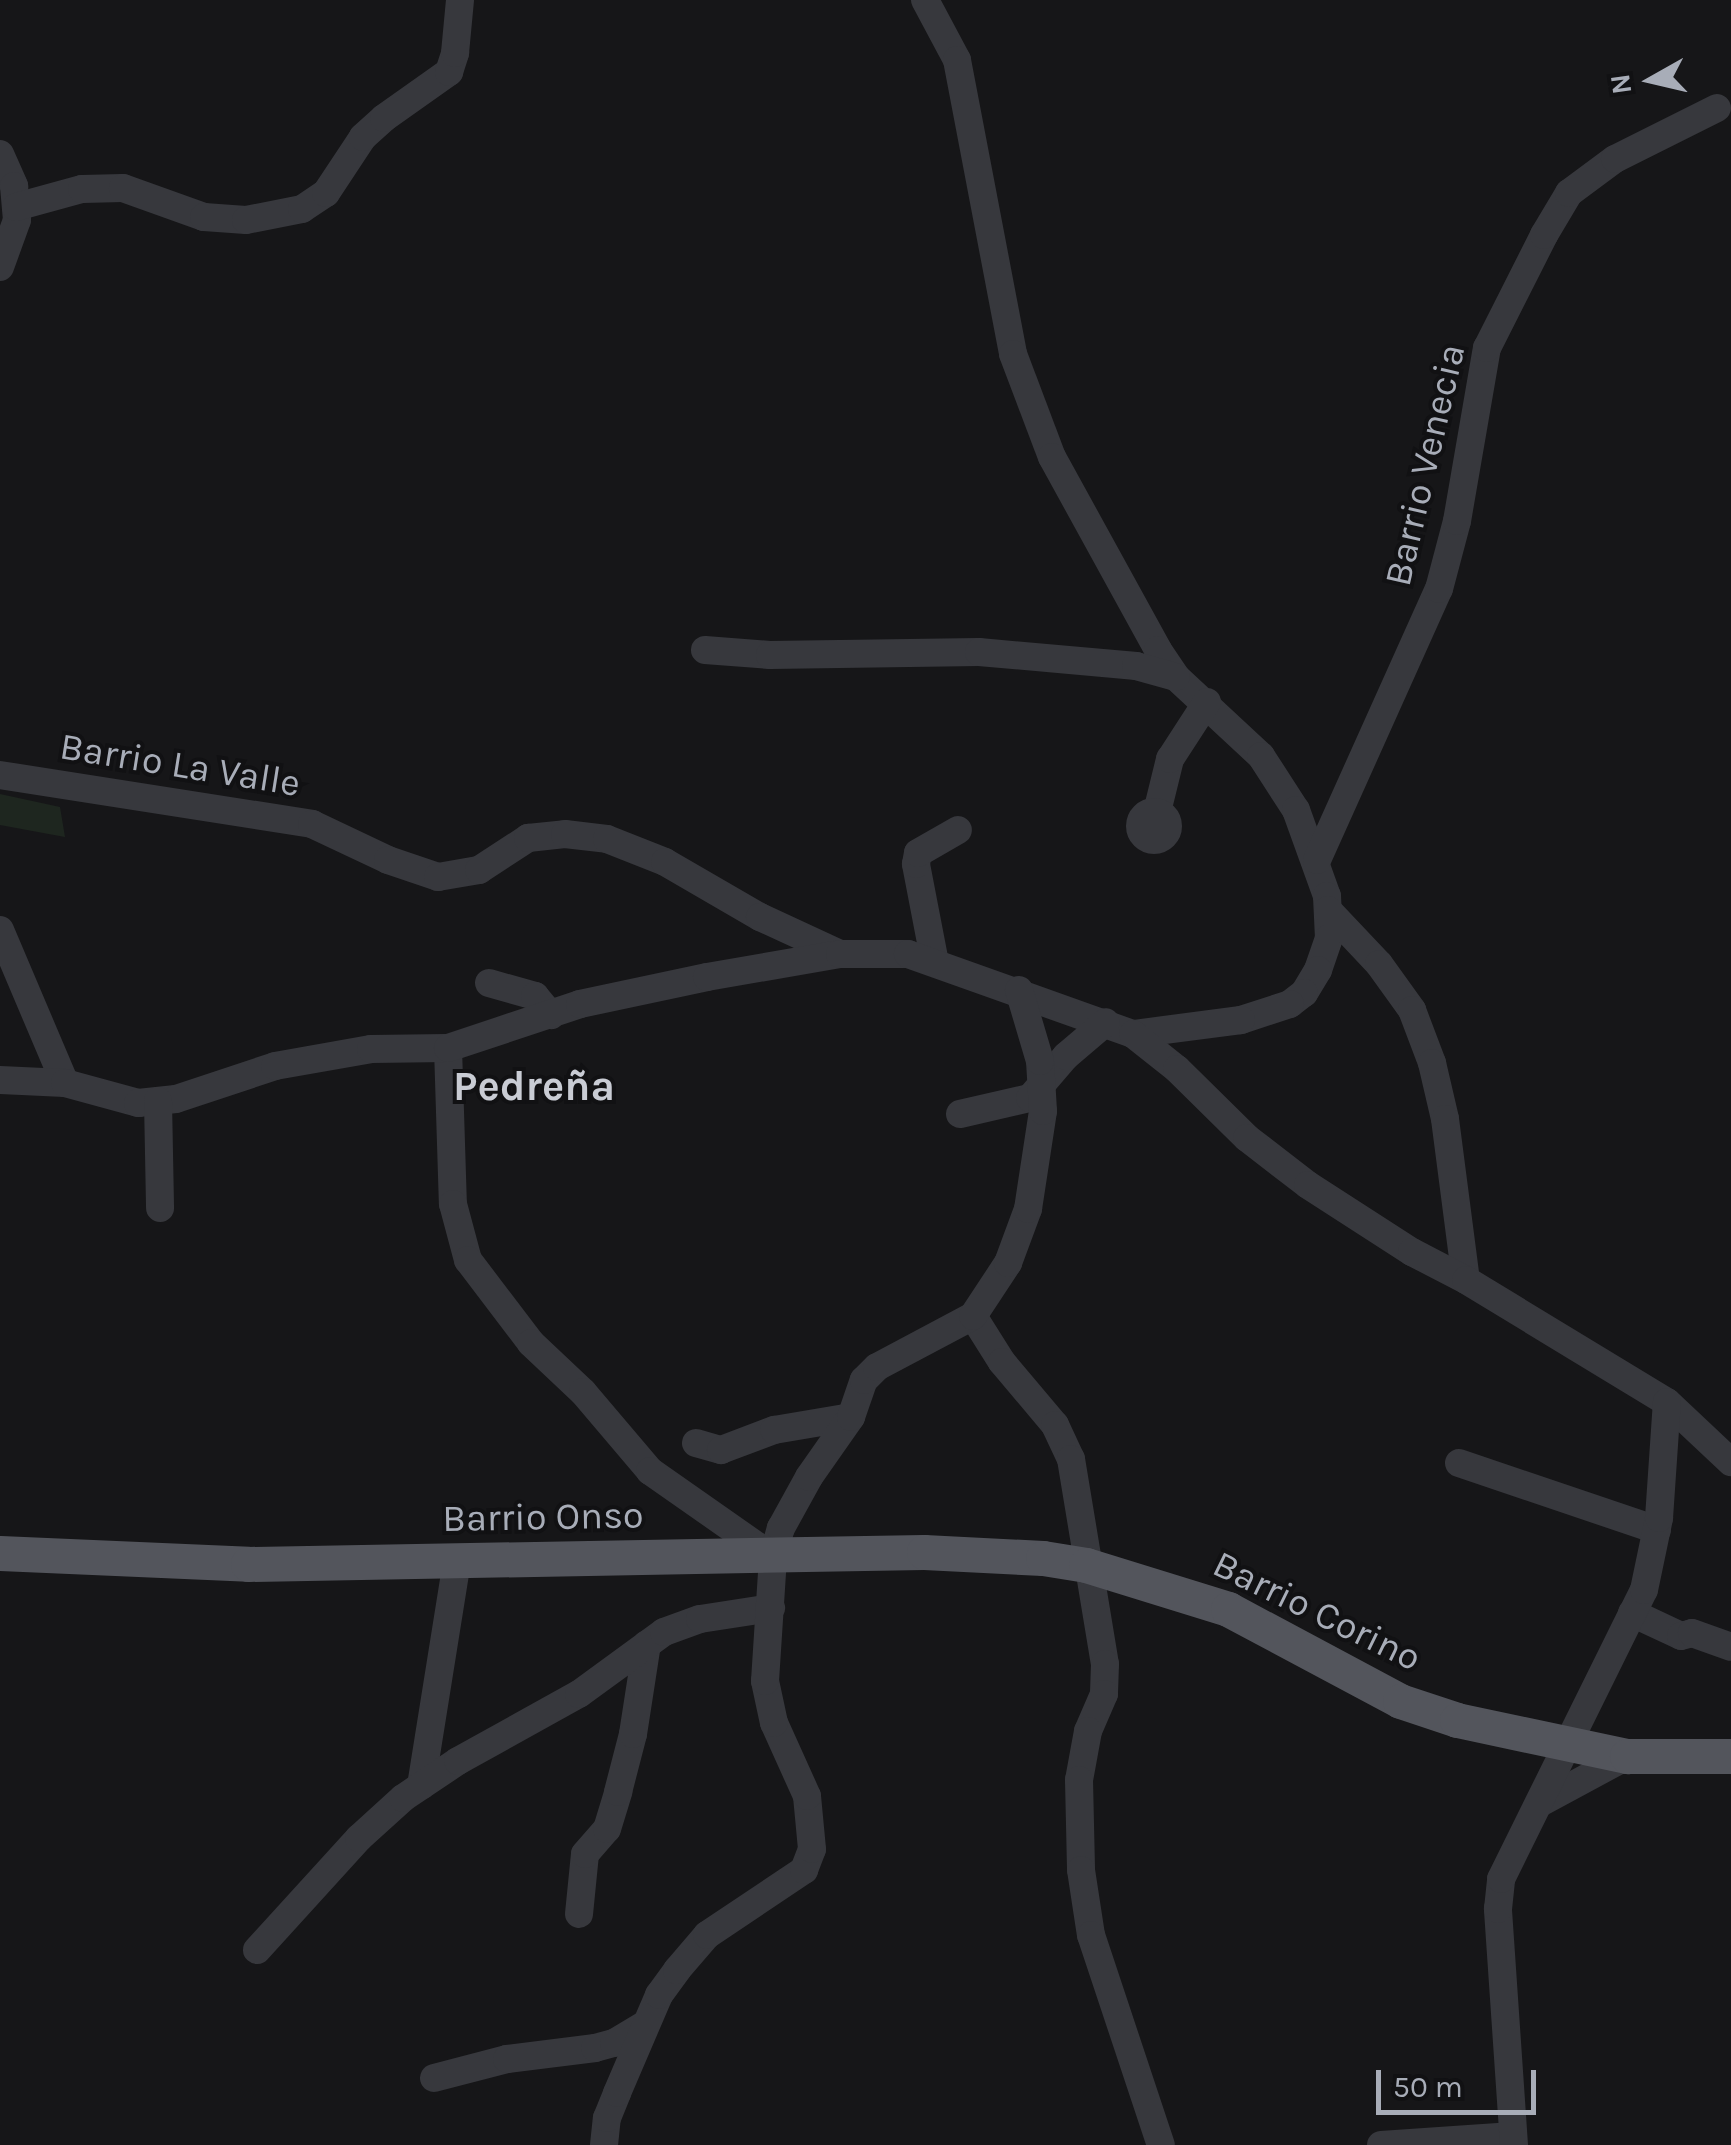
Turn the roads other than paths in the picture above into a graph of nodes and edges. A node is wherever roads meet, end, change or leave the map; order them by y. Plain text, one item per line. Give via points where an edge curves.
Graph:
1 (460, 0) edge
2 (925, 0) edge
3 (1717, 108) dead end
4 (0, 154) edge
5 (16, 207) junction
6 (0, 267) edge
7 (705, 650) dead end
8 (1176, 677) junction
9 (1207, 702) junction
10 (0, 775) edge
11 (1157, 812) dead end
12 (958, 830) dead end
13 (1318, 860) junction
14 (1328, 910) junction
15 (0, 930) edge
16 (840, 954) junction
17 (935, 964) junction
18 (489, 984) dead end
19 (1019, 990) junction
20 (551, 1014) junction
21 (1106, 1022) junction
22 (1134, 1034) junction
23 (448, 1048) junction
24 (0, 1080) edge
25 (65, 1083) junction
26 (1042, 1088) junction
27 (158, 1100) junction
28 (960, 1114) dead end
29 (160, 1208) dead end
30 (1466, 1280) junction
31 (973, 1316) junction
32 (1667, 1402) junction
33 (851, 1417) junction
34 (696, 1443) dead end
35 (1459, 1462) dead end
36 (1731, 1462) edge
37 (1656, 1530) junction
38 (0, 1553) edge
39 (773, 1556) junction
40 (456, 1561) junction
41 (1086, 1566) junction
42 (771, 1608) junction
43 (1632, 1613) junction
44 (648, 1644) junction
45 (1731, 1647) edge
46 (1577, 1748) junction
47 (1627, 1756) junction
48 (1731, 1756) edge
49 (1578, 1784) junction
50 (420, 1786) junction
51 (1542, 1802) junction
52 (579, 1914) dead end
53 (257, 1950) dead end
54 (646, 2024) junction
55 (434, 2078) dead end
56 (1513, 2141) edge
57 (604, 2145) edge
58 (1161, 2145) edge
59 (1381, 2145) edge

1 - 5 street via 449,72 374,127 326,194 302,209 246,220 204,216 123,188 53,194
2 - 8 street via 958,60 1000,298 1034,414 1080,510
3 - 13 street, Barrio Venecia via 1616,159 1569,193 1544,235 1487,348 1440,589
4 - 5 street
5 - 6 street via 14,234
7 - 8 street via 979,652 1136,666
8 - 9 street
9 - 11 street via 1170,758
9 - 13 street via 1261,756
10 - 16 street, Barrio La Valle via 312,824 438,877 479,870 528,838 607,840 666,862
12 - 17 street via 918,853 916,864
13 - 14 street
14 - 22 street via 1329,938 1318,970 1290,1004 1241,1020
14 - 30 street via 1412,1010 1432,1063
15 - 25 street
16 - 17 street via 908,954
16 - 20 street via 688,980
17 - 19 street
18 - 20 street via 535,996
19 - 21 street
19 - 26 street
20 - 23 street
21 - 22 street
21 - 26 street via 1066,1056
22 - 30 street via 1308,1185
23 - 27 street via 371,1049 275,1066 214,1090
23 - 39 street via 453,1204 468,1260 522,1333 650,1472
24 - 25 street
25 - 27 street via 138,1103
26 - 28 street via 1030,1098
26 - 31 street via 1028,1210 1008,1263
27 - 29 street
30 - 32 street
31 - 33 street via 877,1367 864,1380
31 - 41 street via 1055,1425 1071,1459
32 - 36 street
32 - 37 street
33 - 34 street via 774,1430 722,1450
33 - 39 street via 808,1477
35 - 37 street
37 - 43 street via 1644,1590
38 - 40 main road, Barrio Onso via 248,1564
39 - 40 main road, Barrio Onso
39 - 41 main road, Barrio Onso via 998,1554
39 - 42 street
40 - 50 street
41 - 46 main road, Barrio Corino via 1228,1609 1400,1702
41 - 58 street via 1098,1614 1104,1694 1088,1730 1079,1780 1081,1870 1090,1935
42 - 44 street via 700,1619
42 - 54 street via 766,1682 774,1722 807,1796 812,1849 804,1870 707,1934 659,1995
43 - 45 street via 1681,1636 1692,1633
43 - 46 street
44 - 50 street via 578,1694
44 - 52 street via 618,1792 606,1829 585,1854
46 - 47 main road, Barrio Corino
46 - 49 street
46 - 51 street
47 - 48 main road, Barrio Corino
47 - 49 street
49 - 51 street
50 - 53 street via 359,1838
51 - 56 street via 1501,1879 1498,1909
54 - 55 street via 596,2048 508,2059
54 - 57 street via 606,2118
56 - 59 street

